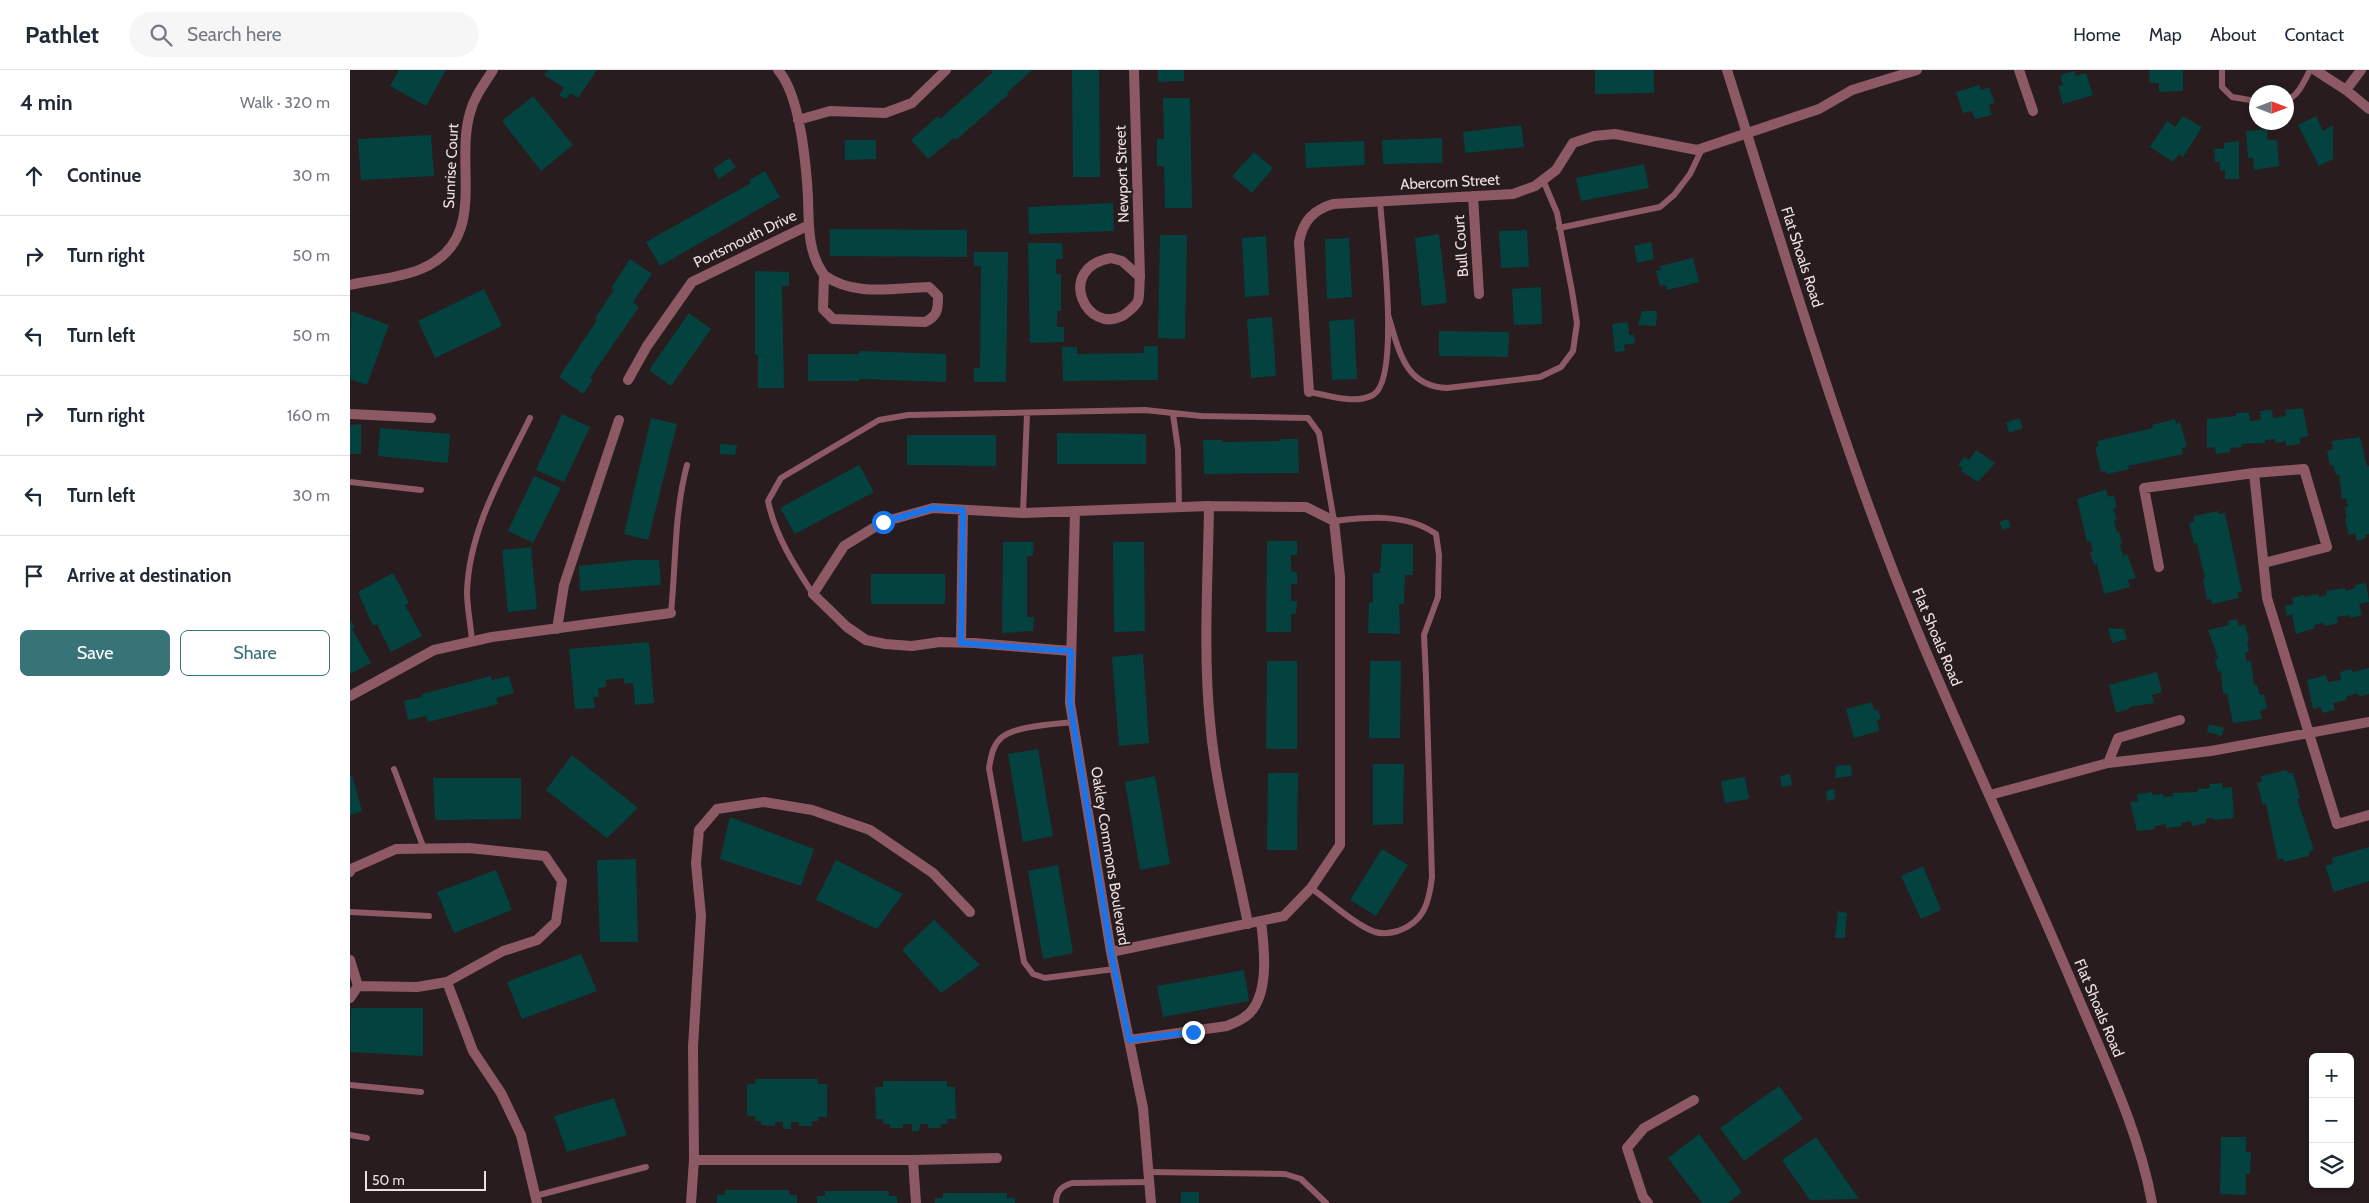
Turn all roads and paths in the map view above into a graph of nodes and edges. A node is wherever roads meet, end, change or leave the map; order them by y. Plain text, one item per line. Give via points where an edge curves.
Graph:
1 (493, 70) edge
2 (778, 70) edge
3 (946, 70) edge
4 (1134, 70) edge
5 (1727, 70) edge
6 (1917, 70) edge
7 (2019, 70) edge
8 (2222, 70) edge
9 (2310, 70) edge
10 (2315, 70) edge
11 (2360, 70) edge
12 (2346, 90) junction
13 (2294, 94) edge
14 (2249, 100) edge
15 (2369, 109) edge
16 (2033, 111) dead end
17 (798, 120) junction
18 (1747, 135) junction
19 (1702, 149) junction
20 (1543, 180) junction
21 (1473, 196) junction
22 (1380, 201) junction
23 (809, 225) junction
24 (1559, 228) junction
25 (824, 275) junction
26 (1140, 277) junction
27 (350, 285) edge
28 (1479, 294) dead end
29 (1388, 315) junction
30 (628, 380) dead end
31 (1310, 392) joint
32 (350, 414) edge
33 (1027, 414) junction
34 (1173, 414) junction
35 (431, 418) dead end
36 (530, 418) dead end
37 (619, 420) dead end
38 (686, 465) dead end
39 (2254, 473) junction
40 (350, 482) edge
41 (421, 490) dead end
42 (1208, 506) junction
43 (1179, 507) junction
44 (963, 510) junction
45 (1074, 511) junction
46 (1023, 512) junction
47 (1334, 521) junction
48 (2264, 563) junction
49 (2160, 568) dead end
50 (813, 594) junction
51 (672, 613) joint
52 (557, 629) junction
53 (472, 642) junction
54 (961, 643) junction
55 (1071, 651) junction
56 (350, 696) edge
57 (2180, 720) dead end
58 (1073, 722) junction
59 (2369, 723) edge
60 (2308, 733) junction
61 (2108, 763) junction
62 (394, 769) dead end
63 (1990, 795) junction
64 (2369, 815) edge
65 (424, 848) junction
66 (350, 872) edge
67 (1311, 888) junction
68 (350, 912) edge
69 (970, 912) dead end
70 (429, 916) dead end
71 (1261, 921) junction
72 (1248, 924) junction
73 (1111, 952) junction
74 (350, 960) edge
75 (1114, 969) junction
76 (446, 982) junction
77 (358, 986) junction
78 (350, 998) edge
79 (1129, 1040) junction
80 (350, 1085) edge
81 (421, 1092) dead end
82 (1694, 1100) dead end
83 (350, 1135) edge
84 (367, 1138) dead end
85 (997, 1158) dead end
86 (694, 1160) junction
87 (913, 1160) junction
88 (646, 1167) dead end
89 (1149, 1177) junction
90 (536, 1200) edge
91 (1323, 1202) edge
92 (691, 1203) edge
93 (916, 1203) edge
94 (1056, 1203) edge
95 (1151, 1203) edge
96 (1648, 1203) edge
97 (2152, 1203) edge

1 - 27 street, Sunrise Court via 479,90 469,114 466,210 460,233 442,257 420,270
2 - 17 street, Portsmouth Drive via 792,94
3 - 17 street via 912,103 885,112 830,111
4 - 26 street, Newport Street
5 - 18 street, Flat Shoals Road
6 - 18 street, Abercorn Street via 1852,90 1819,109
7 - 16 street
8 - 14 lane via 2222,87 2232,97
9 - 13 lane
10 - 12 street
11 - 12 street
12 - 15 street
17 - 23 street, Portsmouth Drive
18 - 19 street, Abercorn Street
18 - 63 street, Flat Shoals Road via 1837,419 1881,542
19 - 20 street, Abercorn Street via 1615,134 1594,136 1573,143 1556,170
19 - 24 lane via 1690,174 1660,207
20 - 21 street, Abercorn Street via 1513,194
20 - 24 lane via 1557,213
21 - 22 street, Abercorn Street
21 - 28 street, Bull Court
22 - 29 lane
22 - 31 street, Abercorn Street via 1319,208 1302,229 1300,242
23 - 25 street, Portsmouth Drive via 810,249
23 - 30 street, Portsmouth Drive via 692,282 647,346
24 - 29 lane via 1577,323 1573,351 1561,367 1540,377 1434,388 1422,383 1406,364
25 - 25 street via 853,289 929,287 938,296 937,312 925,322 833,319 823,309
26 - 26 street via 1122,261 1111,258 1099,260 1082,276 1082,299 1097,316 1120,317 1138,301
29 - 31 lane via 1384,380 1379,390 1362,398 1331,397
32 - 35 street
33 - 34 lane via 1145,410
33 - 46 lane
33 - 50 lane via 908,416 879,420 781,478 768,501 771,515 789,558
34 - 43 lane via 1178,449
34 - 47 lane via 1308,418 1319,434
36 - 53 lane via 481,520 467,594
37 - 52 street via 564,585
38 - 51 lane via 675,526
39 - 48 street
39 - 48 street via 2304,469 2327,547
39 - 49 street via 2144,488
40 - 41 lane
42 - 43 street
42 - 47 street via 1306,507
42 - 72 street via 1210,723 1226,822
43 - 45 street
44 - 46 street
44 - 50 street via 933,508 883,522 844,546
44 - 54 street
45 - 46 street
45 - 55 street, Oakley Commons Boulevard
47 - 67 street via 1340,577 1340,845
47 - 67 lane via 1374,517 1425,527 1436,534 1438,597 1424,635 1423,648 1432,877 1430,898 1423,914 1410,926 1392,932 1376,932 1362,925
48 - 60 street via 2267,598
50 - 54 street via 836,618 866,640 912,646
51 - 52 street
52 - 53 street
53 - 56 street via 434,650
54 - 55 street
55 - 58 street, Oakley Commons Boulevard
57 - 61 street via 2118,738
58 - 73 street, Oakley Commons Boulevard
58 - 75 lane via 1013,731 1000,738 993,749 989,768 1024,962 1033,974 1045,978
59 - 60 street
60 - 61 street via 2211,751
60 - 64 street via 2337,824
61 - 63 street
62 - 65 lane
63 - 97 street, Flat Shoals Road via 2115,1086 2134,1136
65 - 66 street via 396,849
65 - 76 street via 469,848 545,856 562,881 556,922 537,940 503,951
67 - 71 street via 1284,916
68 - 70 lane
69 - 86 street via 933,873 870,830 812,810 764,802 717,809 699,830 696,863 701,916 693,1046
71 - 72 street
71 - 79 street via 1264,970 1253,1009 1241,1020 1227,1026
72 - 73 street
73 - 75 street, Oakley Commons Boulevard
74 - 77 street
75 - 79 street, Oakley Commons Boulevard
76 - 77 street via 417,987
76 - 90 street via 473,1051 501,1093 520,1135
77 - 78 street
79 - 89 street, Oakley Commons Boulevard via 1143,1108
80 - 81 lane
82 - 96 street via 1644,1128 1628,1148 1643,1197
83 - 84 lane
85 - 87 street
86 - 87 street
86 - 92 street
87 - 93 street
88 - 90 lane
89 - 91 lane via 1285,1174 1301,1179
89 - 94 lane via 1072,1183 1063,1186 1056,1196
89 - 95 street, Oakley Commons Boulevard

